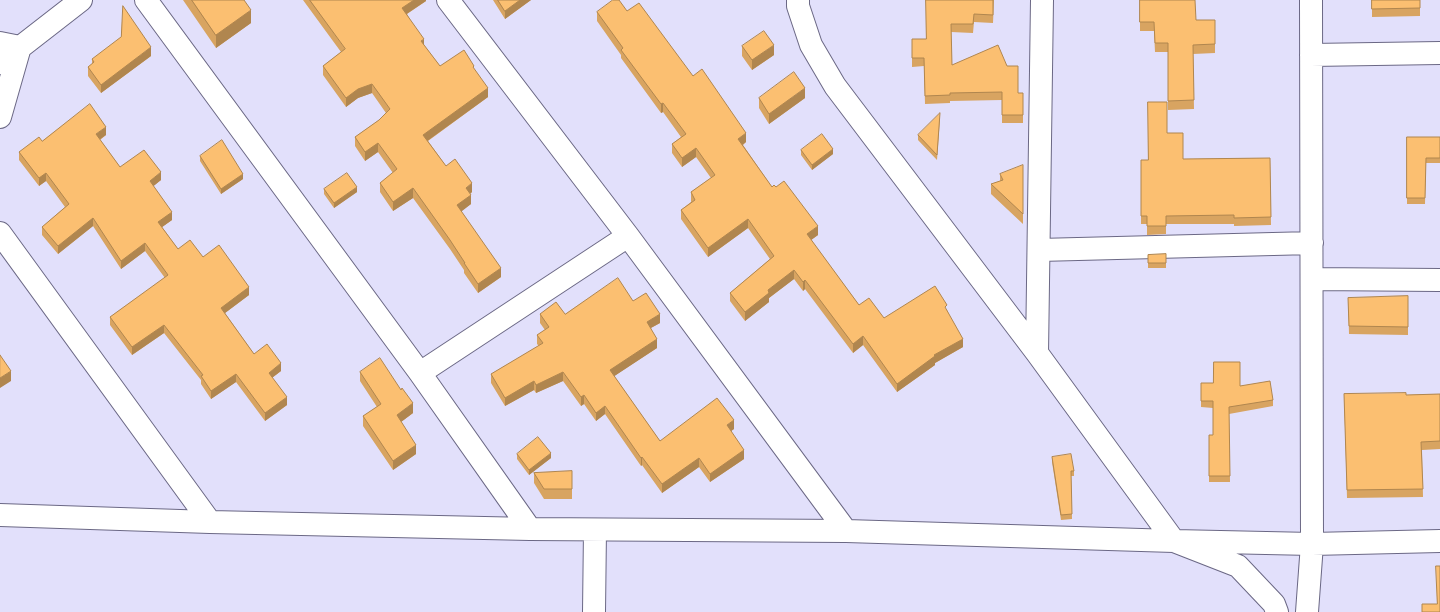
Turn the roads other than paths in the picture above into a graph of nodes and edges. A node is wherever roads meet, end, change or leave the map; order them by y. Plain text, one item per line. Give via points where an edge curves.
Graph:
1 (81, 0) edge
2 (146, 0) edge
3 (448, 0) edge
4 (798, 0) edge
5 (1042, 0) edge
6 (1311, 0) edge
7 (10, 45) edge
8 (1440, 53) edge
9 (1311, 55) junction
10 (0, 63) edge
11 (0, 117) edge
12 (0, 233) edge
13 (628, 236) junction
14 (1312, 243) junction
15 (1039, 250) junction
16 (1312, 280) junction
17 (1440, 280) edge
18 (1037, 353) junction
19 (420, 373) junction
20 (0, 515) edge
21 (210, 522) junction
22 (530, 529) junction
23 (595, 530) junction
24 (846, 531) junction
25 (1174, 541) junction
26 (1440, 541) edge
27 (1312, 544) junction
28 (594, 612) edge
29 (1277, 612) edge
30 (1307, 612) edge

1 - 7 street
2 - 19 street
3 - 13 street
4 - 18 street via 811,44 835,86
5 - 15 street
6 - 9 street
7 - 10 street
7 - 11 street
8 - 9 street
9 - 14 street
12 - 21 street
13 - 19 street
13 - 24 street
14 - 15 street
14 - 16 street
15 - 18 street
16 - 17 street
16 - 27 street
18 - 25 street
19 - 22 street
20 - 21 street
21 - 22 street
22 - 23 street
23 - 24 street
23 - 28 street
24 - 25 street
25 - 27 street
25 - 29 street via 1238,566 1274,604
26 - 27 street
27 - 30 street

